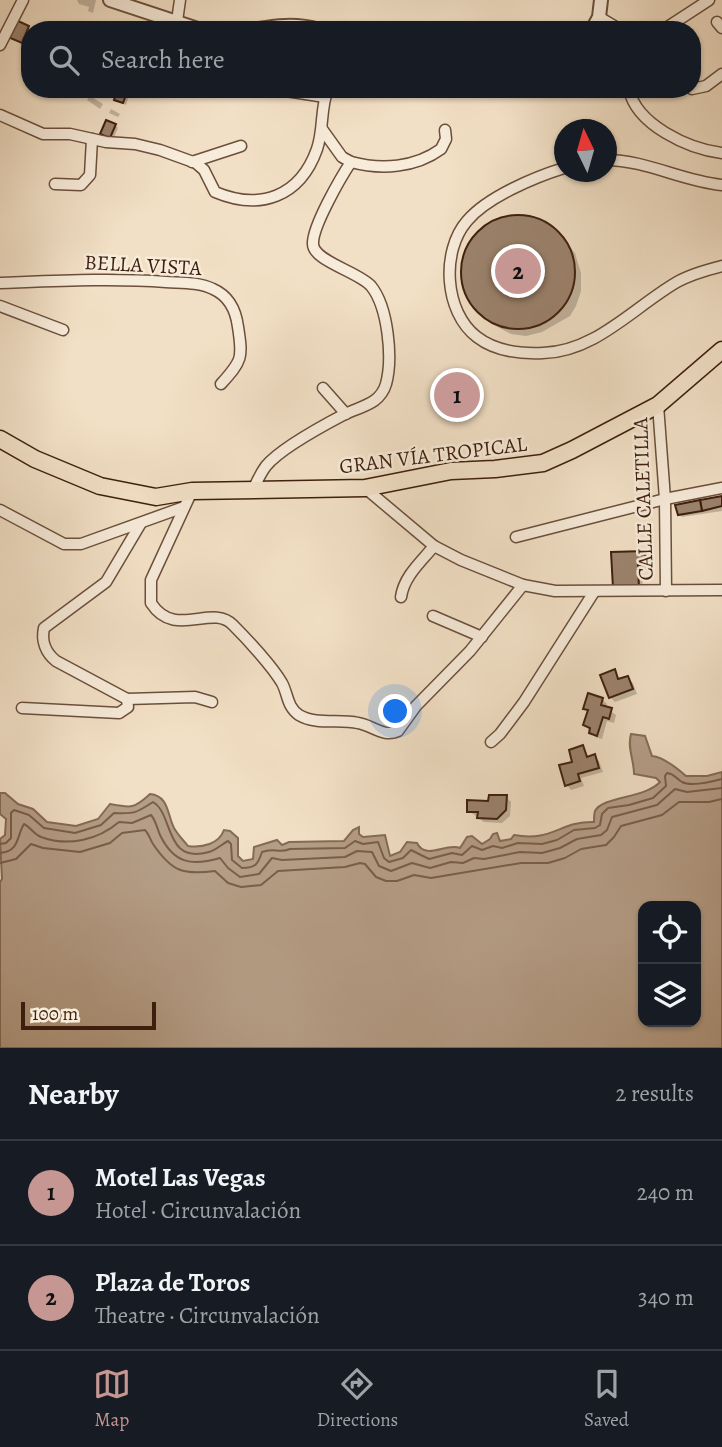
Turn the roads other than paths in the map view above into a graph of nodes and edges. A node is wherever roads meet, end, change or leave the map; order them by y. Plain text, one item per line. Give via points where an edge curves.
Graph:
1 (23, 0) edge
2 (110, 0) edge
3 (180, 0) edge
4 (601, 0) edge
5 (709, 0) edge
6 (599, 17) junction
7 (177, 21) joint
8 (597, 21) edge
9 (606, 21) edge
10 (677, 21) edge
11 (0, 45) edge
12 (722, 74) edge
13 (701, 87) edge
14 (325, 98) edge
15 (632, 98) edge
16 (0, 115) edge
17 (322, 129) junction
18 (445, 130) dead end
19 (92, 139) junction
20 (241, 146) dead end
21 (722, 153) edge
22 (617, 160) edge
23 (192, 162) junction
24 (351, 162) junction
25 (554, 173) edge
26 (55, 184) dead end
27 (722, 185) edge
28 (722, 266) edge
29 (0, 283) edge
30 (0, 306) edge
31 (63, 330) dead end
32 (722, 350) edge
33 (221, 384) dead end
34 (323, 388) dead end
35 (658, 405) junction
36 (346, 414) junction
37 (0, 439) edge
38 (365, 488) junction
39 (722, 488) edge
40 (253, 490) junction
41 (192, 491) junction
42 (665, 499) junction
43 (184, 507) junction
44 (0, 510) edge
45 (141, 523) junction
46 (516, 537) dead end
47 (434, 546) junction
48 (523, 584) junction
49 (722, 590) edge
50 (666, 591) junction
51 (594, 593) junction
52 (401, 597) dead end
53 (433, 615) dead end
54 (482, 637) junction
55 (127, 699) junction
56 (212, 702) dead end
57 (22, 708) dead end
58 (491, 742) dead end

1 - 11 street
2 - 7 street
3 - 7 street
4 - 6 street
5 - 10 street
6 - 8 street
6 - 9 street
12 - 13 street
14 - 17 street
15 - 21 street via 642,116 670,136
16 - 19 street via 43,134
17 - 23 street via 317,150 299,180 280,195 233,200 215,192 204,170
17 - 24 street
18 - 24 street via 441,149 419,161 379,168
19 - 23 street via 160,150
19 - 26 street via 90,175 81,185
20 - 23 street
22 - 27 street
24 - 36 street via 333,190 313,244 320,256 371,286 386,318 388,360 380,397
25 - 28 street via 495,199 458,233 450,264 453,295 464,324 491,345 507,351 569,349 589,342 677,282
29 - 33 street, BELLA VISTA via 143,281 212,288 222,293 236,313 242,353 239,365
30 - 31 street
32 - 35 main road, GRAN VÍA TROPICAL
34 - 36 street
35 - 38 main road, GRAN VÍA TROPICAL via 542,463 451,471
35 - 42 street, CALLE CALETILLA
36 - 40 street via 278,455 259,475
37 - 41 main road, GRAN VÍA TROPICAL via 100,486 156,497
38 - 40 main road, GRAN VÍA TROPICAL
38 - 47 street, CALLE CALETILLA
39 - 42 street
40 - 41 main road, GRAN VÍA TROPICAL
41 - 43 street
42 - 46 street
42 - 50 street, CALLE CALETILLA
43 - 45 street
43 - 54 street via 150,580 151,603 175,621 217,618 231,622 281,682 300,716 358,723 392,734 402,729 416,706
44 - 45 street via 64,544 81,544
45 - 55 street via 106,582 48,624 43,634 49,655 56,661
47 - 48 street, CALLE CALETILLA
47 - 52 street via 402,585
48 - 51 street, CALLE CALETILLA
48 - 54 street
49 - 50 street, CALLE CALETILLA
50 - 51 street, CALLE CALETILLA
51 - 58 street via 524,702
53 - 54 street
55 - 56 street via 195,697
55 - 57 street via 128,707 119,713

